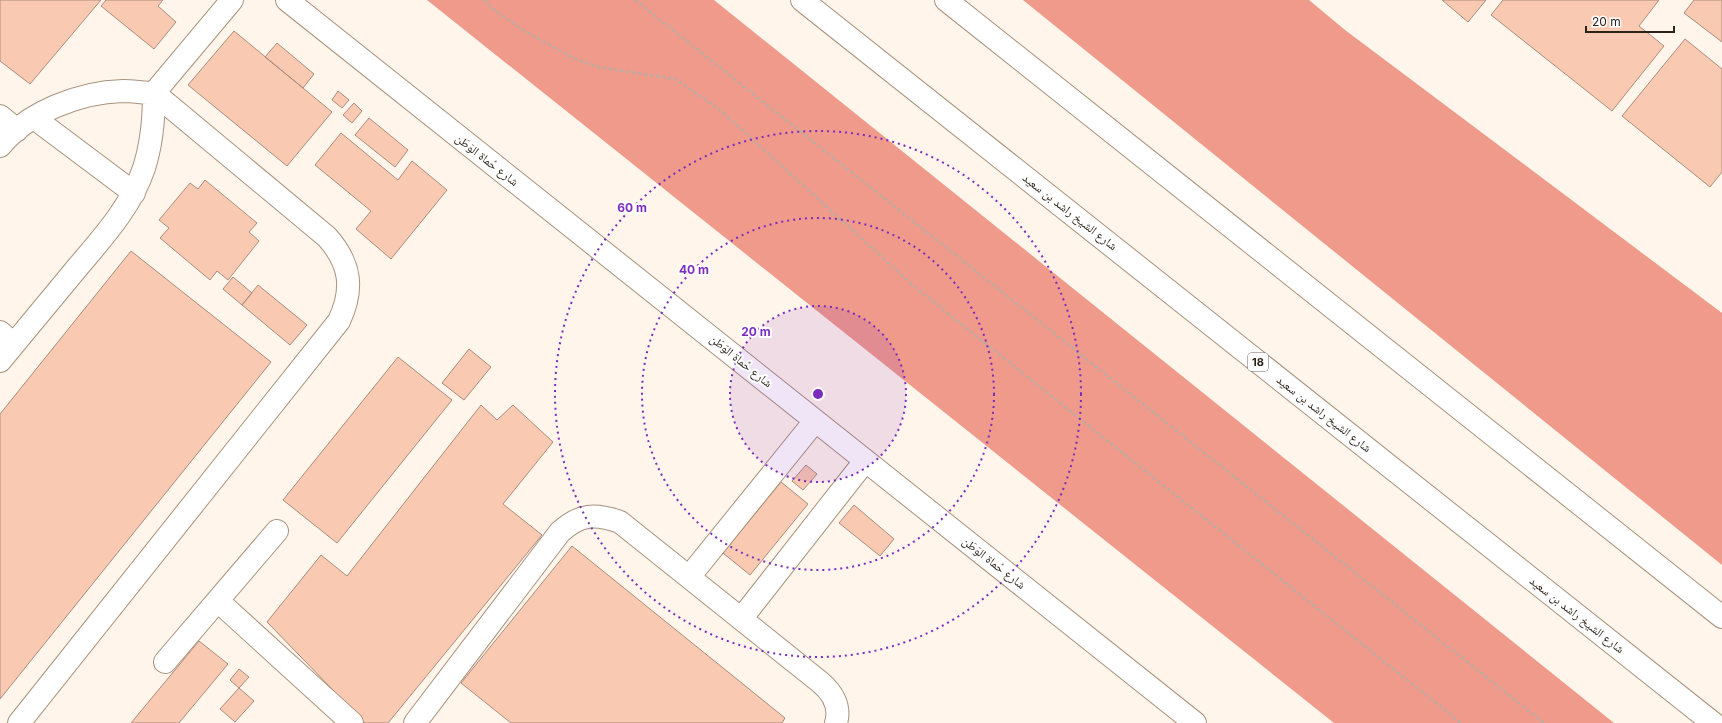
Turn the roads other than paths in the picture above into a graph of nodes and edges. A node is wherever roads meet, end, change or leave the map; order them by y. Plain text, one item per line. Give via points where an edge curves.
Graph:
1 (232, 0) edge
2 (286, 0) edge
3 (802, 0) edge
4 (946, 0) edge
5 (154, 93) junction
6 (0, 116) edge
7 (34, 118) junction
8 (17, 130) junction
9 (0, 146) edge
10 (134, 192) junction
11 (7, 338) edge
12 (0, 361) edge
13 (815, 420) junction
14 (864, 461) junction
15 (277, 530) dead end
16 (689, 577) junction
17 (218, 601) junction
18 (1722, 617) edge
19 (741, 619) junction
20 (165, 662) dead end
21 (19, 723) edge
22 (352, 723) edge
23 (415, 723) edge
24 (836, 723) edge
25 (1195, 723) edge
26 (1713, 723) edge

1 - 5 main road
2 - 13 main road, شارع حُماة الوَطَن
3 - 26 main road, شارع الشيخ راشد بن سعيد / 18
4 - 18 main road
5 - 7 main road via 92,95 62,104
5 - 10 main road via 151,144
5 - 21 main road via 327,237 338,249 348,279 345,308 339,321
6 - 8 main road
7 - 8 main road
7 - 10 main road
8 - 9 main road
10 - 11 main road via 117,220
11 - 12 main road
13 - 14 main road, شارع حُماة الوَطَن
13 - 16 main road
14 - 19 main road
14 - 25 main road, شارع حُماة الوَطَن
15 - 17 main road
16 - 19 main road
16 - 23 main road via 620,522 606,517 580,518 560,532
17 - 20 main road
17 - 22 main road
19 - 24 main road via 828,689 837,708

